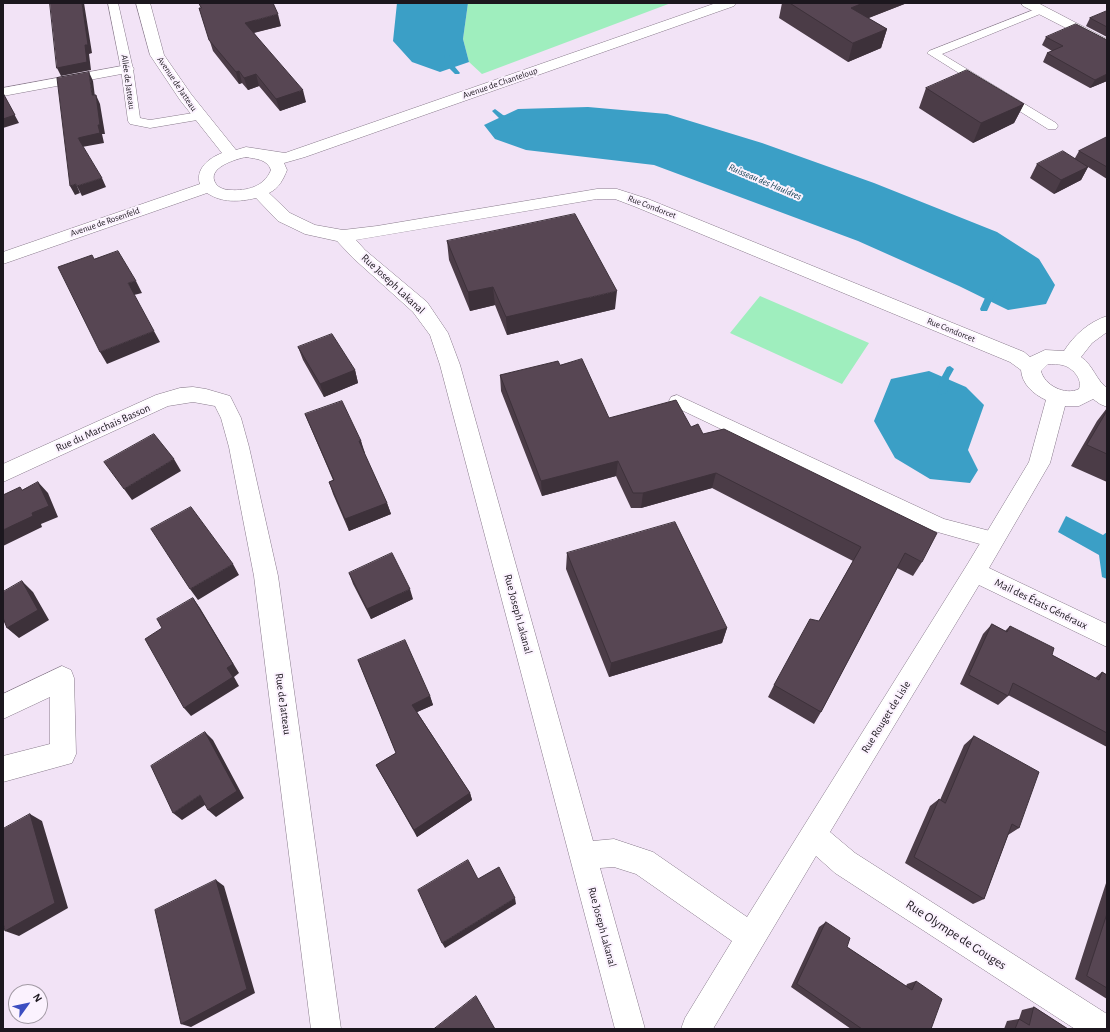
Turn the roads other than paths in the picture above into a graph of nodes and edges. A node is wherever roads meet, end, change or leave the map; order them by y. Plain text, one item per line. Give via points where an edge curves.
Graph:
1 (113, 3) edge
2 (143, 3) edge
3 (729, 3) edge
4 (1028, 3) edge
5 (1040, 10) junction
6 (1107, 45) edge
7 (127, 68) junction
8 (3, 92) edge
9 (199, 116) junction
10 (1052, 126) dead end
11 (232, 155) junction
12 (271, 157) junction
13 (208, 187) junction
14 (259, 192) junction
15 (343, 236) junction
16 (3, 258) edge
17 (1107, 323) edge
18 (1069, 360) junction
19 (1031, 367) junction
20 (1091, 387) junction
21 (206, 396) joint
22 (1057, 397) junction
23 (1107, 399) edge
24 (677, 401) edge
25 (3, 473) edge
26 (994, 540) junction
27 (975, 572) junction
28 (1107, 636) edge
29 (3, 707) edge
30 (3, 769) edge
31 (813, 835) junction
32 (583, 856) junction
33 (751, 937) junction
34 (326, 1029) edge
35 (630, 1029) edge
36 (696, 1029) edge
37 (1103, 1029) edge

1 - 7 lane, Allée de Jatteau
2 - 9 street, Avenue de Jatteau via 157,55
3 - 12 street, Avenue de Chanteloup via 299,154 286,158
4 - 5 street
5 - 6 street
5 - 10 lane via 933,53
7 - 8 street
7 - 9 lane, Allée de Jatteau via 134,121 150,124
9 - 11 street, Avenue de Jatteau
11 - 12 street via 246,152
11 - 13 street via 221,159 207,172 205,180
12 - 14 street via 278,164 280,171 270,186
13 - 14 street via 217,193 230,196
13 - 16 street, Avenue de Rosenfeld
14 - 15 street, Rue Condorcet via 284,217 311,230
15 - 19 street, Rue Condorcet via 597,194 618,194 1017,357
15 - 32 street, Rue Joseph Lakanal via 359,254 420,307 439,333 455,381
17 - 18 street via 1090,332
18 - 19 street via 1045,357 1036,360
18 - 20 street via 1081,367 1089,377
19 - 22 street via 1031,375 1036,384 1045,392
20 - 22 street via 1080,398
20 - 23 street
21 - 25 street, Rue du Marchais Basson via 186,394 163,400
21 - 34 street, Rue de Jatteau via 223,401 231,418 266,576
22 - 26 street, Rue Rouget de Lisle via 1039,463
24 - 26 lane via 940,526
26 - 27 street, Rue Rouget de Lisle
27 - 28 street, Mail des États Généraux
27 - 31 street, Rue Rouget de Lisle
29 - 30 street via 62,678 63,754
31 - 33 street, Rue Rouget de Lisle
31 - 37 street, Rue Olympe de Gouges via 845,863
32 - 33 street via 614,853 643,862
32 - 35 street, Rue Joseph Lakanal
33 - 36 street, Rue Rouget de Lisle

